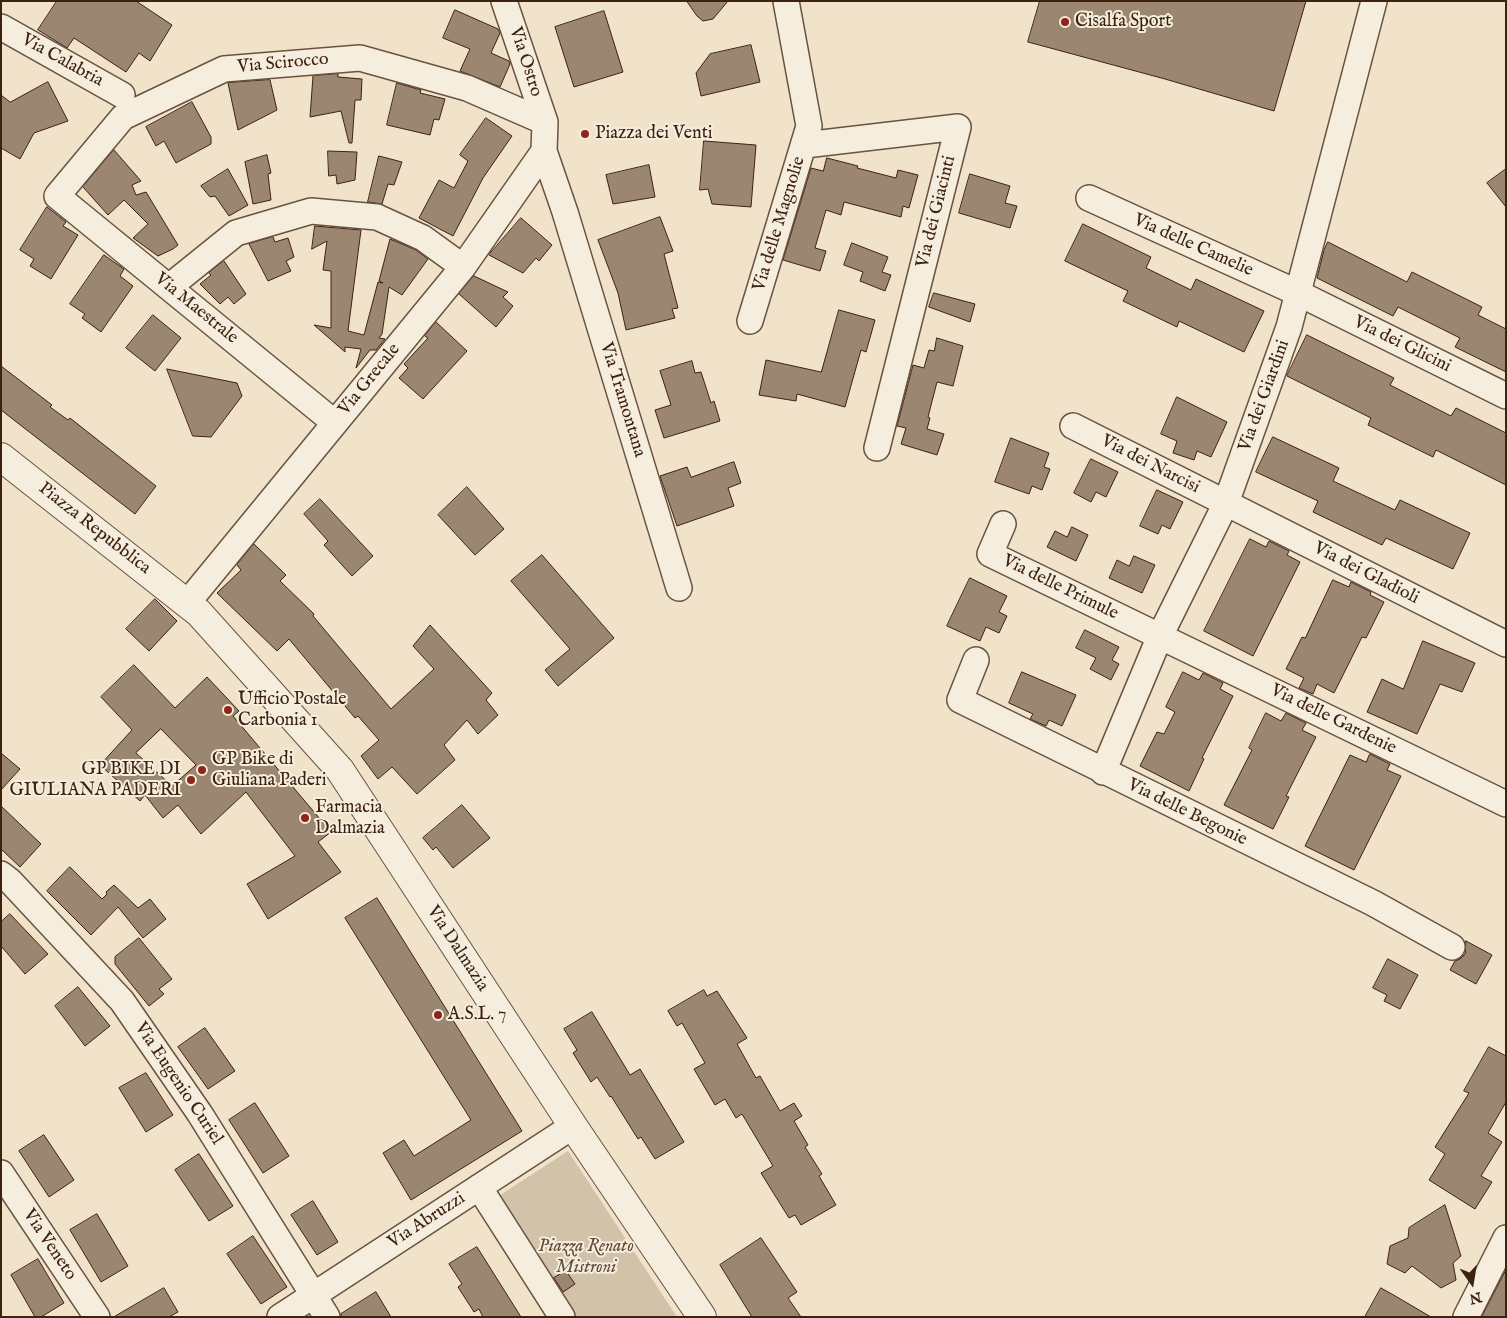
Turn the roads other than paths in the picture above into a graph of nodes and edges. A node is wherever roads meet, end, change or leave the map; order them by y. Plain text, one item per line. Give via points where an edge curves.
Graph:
1 (504, 1) edge
2 (786, 1) edge
3 (1374, 1) edge
4 (1, 27) edge
5 (122, 95) dead end
6 (545, 122) junction
7 (807, 135) junction
8 (544, 152) junction
9 (57, 196) joint
10 (1089, 198) dead end
11 (463, 267) junction
12 (169, 287) junction
13 (1298, 294) junction
14 (750, 321) dead end
15 (1506, 396) edge
16 (335, 423) junction
17 (1073, 426) dead end
18 (877, 448) dead end
19 (1, 457) edge
20 (1226, 503) junction
21 (1003, 524) dead end
22 (679, 588) dead end
23 (186, 602) junction
24 (1160, 636) junction
25 (1506, 644) edge
26 (976, 660) dead end
27 (1103, 772) junction
28 (1506, 804) edge
29 (4, 881) edge
30 (1452, 947) dead end
31 (574, 1126) junction
32 (1, 1172) edge
33 (479, 1187) junction
34 (1506, 1238) edge
35 (313, 1295) junction
36 (97, 1317) edge
37 (280, 1317) edge
38 (327, 1317) edge
39 (562, 1317) edge
40 (702, 1317) edge
41 (1466, 1317) edge

1 - 6 street, Via Ostro
2 - 7 street
3 - 13 street, Via dei Giardini
4 - 5 street, Via Calabria
6 - 8 street
6 - 9 street, Via Scirocco via 467,88 360,58 224,69 123,117
7 - 14 street, Via delle Magnolie
7 - 18 street, Via dei Giacinti via 958,127
8 - 11 street, Via Grecale
8 - 22 street, Via Tramontana
9 - 12 street, Via Maestrale
10 - 13 street, Via delle Camelie
11 - 12 street via 422,238 377,217 311,210 236,234
11 - 16 street, Via Grecale
12 - 16 street, Via Maestrale
13 - 15 street, Via dei Glicini
13 - 20 street, Via dei Giardini via 1289,328
16 - 23 street, Via Grecale
17 - 20 street, Via dei Narcisi
19 - 23 street, Piazza Repubblica
20 - 24 street, Via dei Giardini
20 - 25 street, Via dei Gladioli
21 - 24 street, Via delle Primule via 990,554
23 - 31 street, Via Dalmazia via 340,770
24 - 27 street, Via dei Giardini
24 - 28 street, Via delle Gardenie
26 - 27 street, Via delle Begonie via 960,700
27 - 30 street, Via delle Begonie via 1373,903
29 - 35 street, Via Eugenio Curiel via 122,1001 200,1114
31 - 33 street, Via Abruzzi
31 - 40 street, Via Dalmazia
32 - 36 street, Via Veneto
33 - 35 street, Via Abruzzi
33 - 39 street
34 - 41 street
35 - 37 street, Via Abruzzi
35 - 38 street, Via Eugenio Curiel

